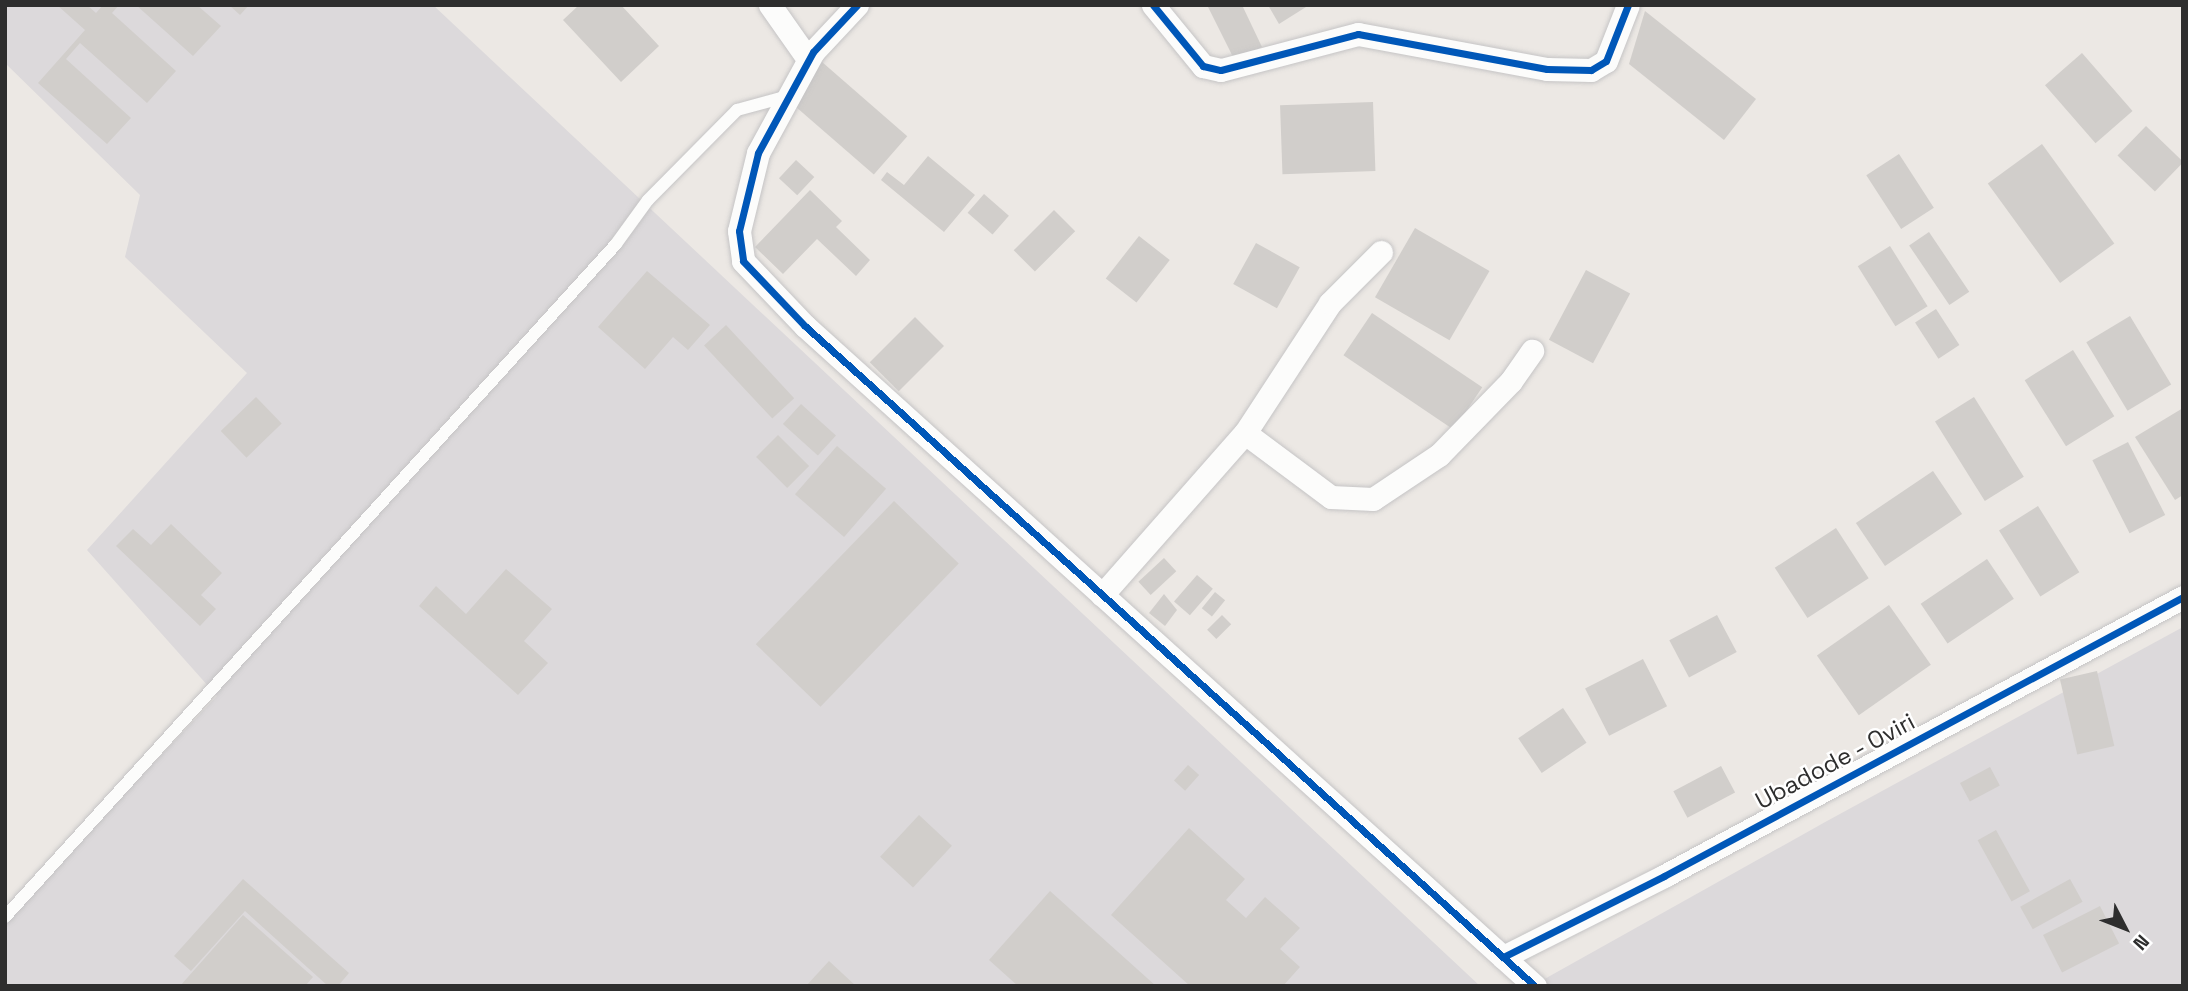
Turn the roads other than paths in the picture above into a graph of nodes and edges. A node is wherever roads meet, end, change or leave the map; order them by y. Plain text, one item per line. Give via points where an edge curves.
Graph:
1 (769, 5) edge
2 (857, 5) edge
3 (1153, 5) edge
4 (1628, 5) edge
5 (808, 59) junction
6 (785, 97) junction
7 (1381, 252) dead end
8 (1532, 351) dead end
9 (1245, 433) junction
10 (1102, 595) junction
11 (2183, 597) edge
12 (5, 916) edge
13 (1503, 957) junction
14 (1535, 986) edge

1 - 5 street
2 - 5 street
3 - 4 street via 1203,66 1221,70 1358,34 1547,69 1591,70 1606,61
5 - 6 street
6 - 10 street via 758,153 748,191 739,231 743,261 814,335
6 - 12 lane via 737,110 648,200 616,244
7 - 9 street via 1331,303
8 - 9 street via 1511,381 1439,455 1373,499 1331,496
9 - 10 street
10 - 13 street
11 - 13 street, Ubadode - Oviri via 1664,876
13 - 14 street

